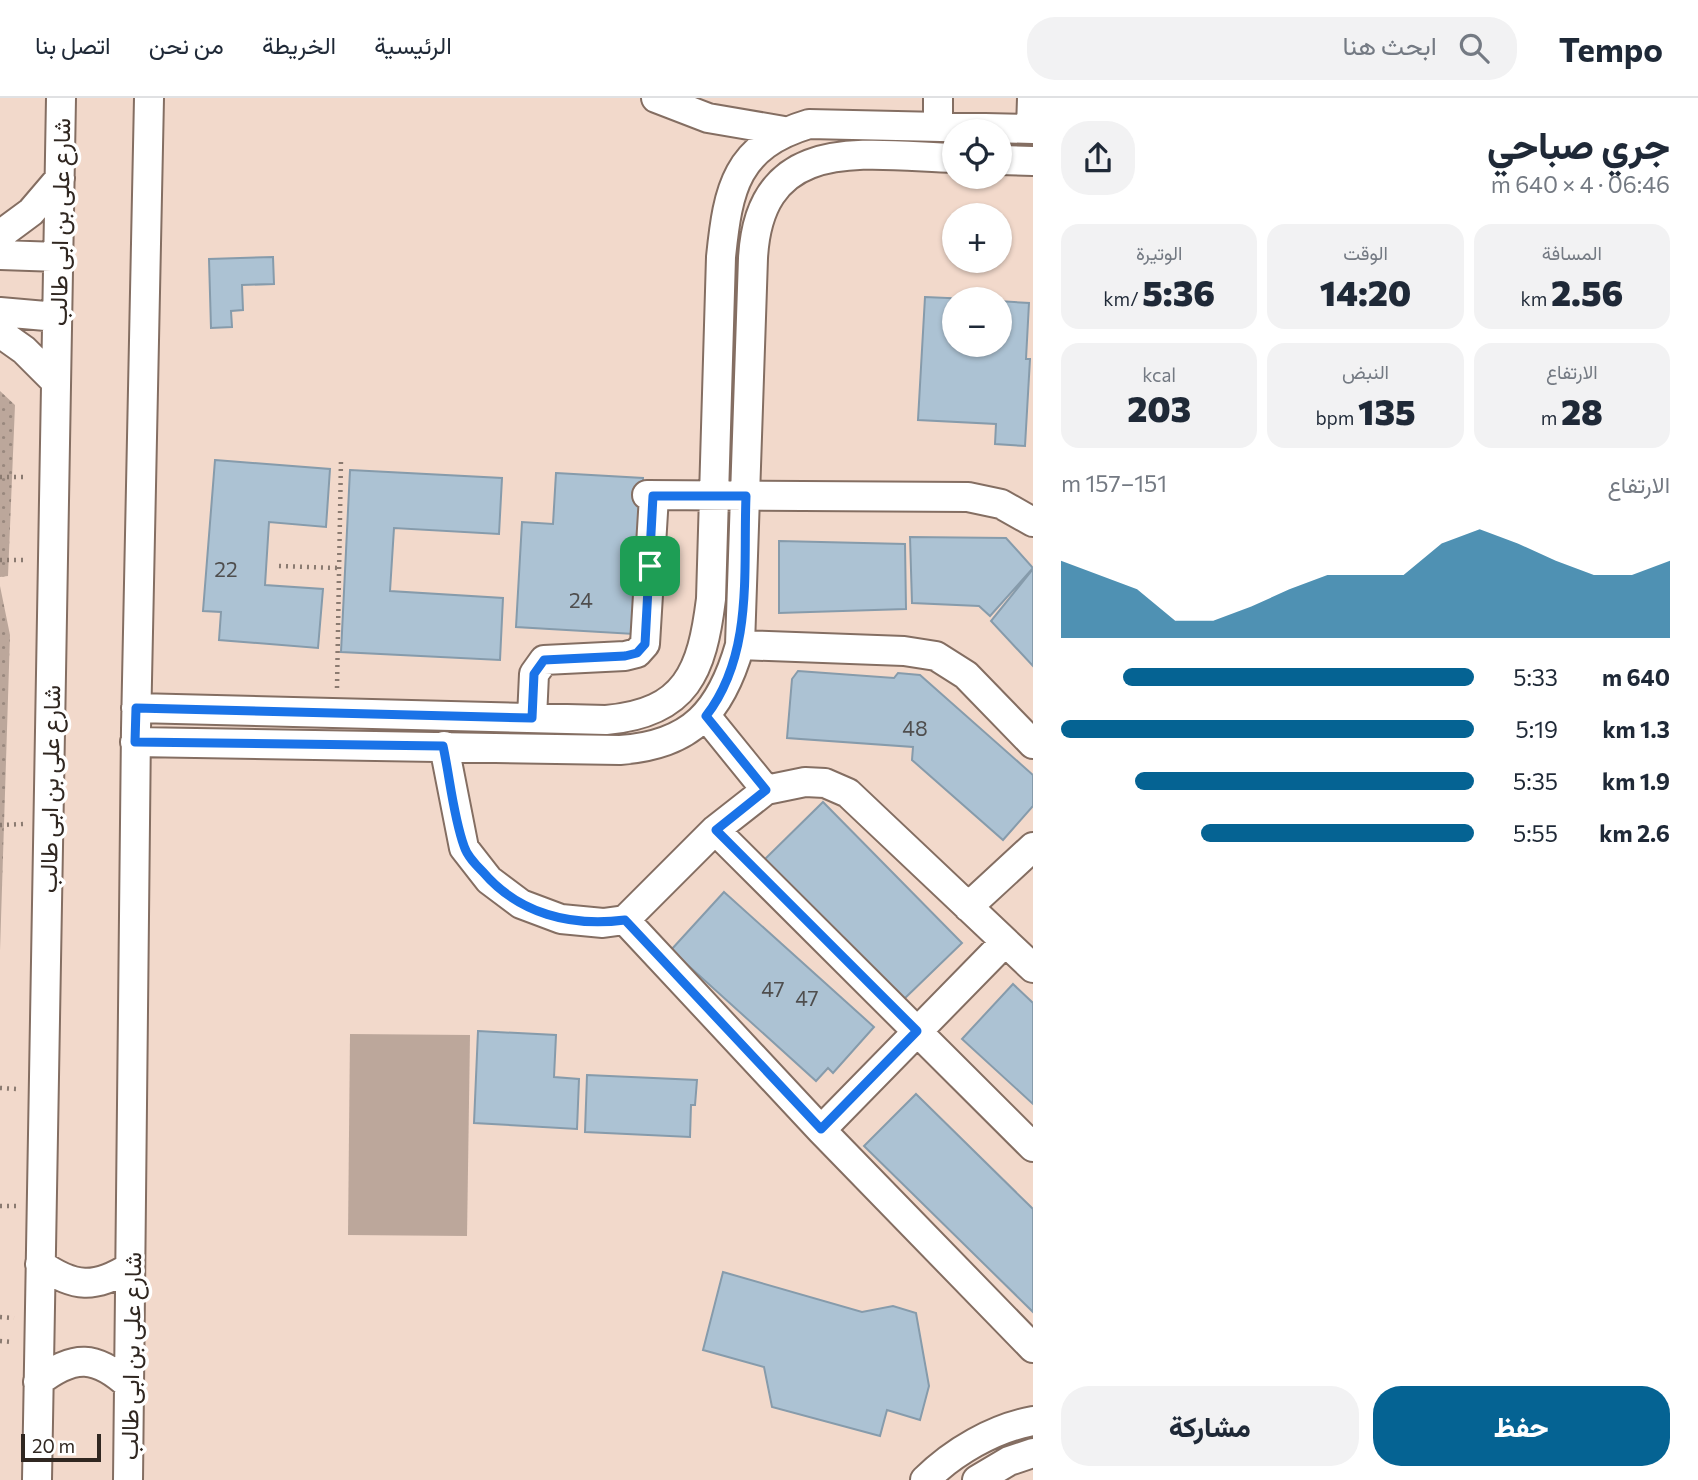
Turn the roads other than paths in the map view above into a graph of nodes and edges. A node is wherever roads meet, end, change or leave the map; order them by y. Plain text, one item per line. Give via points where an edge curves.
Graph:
1 (61, 98) edge
2 (149, 98) edge
3 (656, 98) edge
4 (938, 98) edge
5 (1032, 98) edge
6 (938, 126) junction
7 (1032, 129) edge
8 (784, 131) junction
9 (942, 158) edge
10 (1012, 160) edge
11 (1033, 161) edge
12 (60, 178) junction
13 (0, 235) edge
14 (0, 256) edge
15 (58, 257) junction
16 (0, 312) edge
17 (57, 317) junction
18 (0, 333) edge
19 (56, 382) junction
20 (715, 496) junction
21 (746, 496) junction
22 (1033, 522) edge
23 (740, 645) junction
24 (136, 708) junction
25 (706, 716) junction
26 (532, 718) junction
27 (135, 742) junction
28 (1033, 744) edge
29 (443, 746) junction
30 (766, 790) junction
31 (716, 830) junction
32 (1033, 847) edge
33 (968, 907) junction
34 (625, 920) junction
35 (1006, 942) junction
36 (1033, 968) edge
37 (917, 1031) junction
38 (821, 1129) junction
39 (1033, 1147) edge
40 (40, 1264) junction
41 (130, 1267) junction
42 (1033, 1348) edge
43 (38, 1382) junction
44 (130, 1385) junction
45 (1033, 1421) edge
46 (1033, 1453) edge
47 (37, 1480) edge
48 (128, 1480) edge
49 (925, 1480) edge
50 (977, 1480) edge

1 - 12 street, شارع على بن ابى طالب
2 - 24 street, شارع على بن ابى طالب
3 - 8 street via 708,118
4 - 6 street
5 - 7 street
6 - 7 street
6 - 8 street via 834,122
8 - 20 street via 745,162 726,208 720,257
9 - 21 street via 840,155 816,160 775,188 762,209 755,233
10 - 11 street
12 - 13 street via 31,212
12 - 15 street, شارع على بن ابى طالب
14 - 15 street
15 - 17 street, شارع على بن ابى طالب
16 - 17 street
17 - 19 street, شارع على بن ابى طالب
18 - 19 street
19 - 40 street, شارع على بن ابى طالب
20 - 21 street
20 - 26 street via 705,645 696,670 680,691 658,708 633,718
20 - 26 street via 650,495 645,644 637,653 625,656 544,660 534,674
21 - 22 street via 968,497 1001,504
21 - 23 street
23 - 25 street via 722,695
23 - 28 street via 936,656 966,675
24 - 26 street
24 - 27 street, شارع على بن ابى طالب
25 - 29 street via 688,731 644,748
25 - 30 street
27 - 29 street
27 - 41 street, شارع على بن ابى طالب
29 - 34 street via 464,848 489,880 521,904 561,919
30 - 31 street
30 - 33 street via 806,782 825,783 848,793
31 - 34 street
31 - 37 street
32 - 33 street
33 - 35 street
34 - 38 street
35 - 36 street
35 - 37 street
37 - 38 street
37 - 39 street
38 - 42 street
40 - 41 street via 61,1278 85,1284 109,1280
40 - 43 street, شارع على بن ابى طالب
41 - 44 street, شارع على بن ابى طالب
43 - 44 street via 59,1366 84,1361 110,1367
43 - 47 street, شارع على بن ابى طالب
44 - 48 street, شارع على بن ابى طالب
45 - 49 street via 978,1441
46 - 50 street

